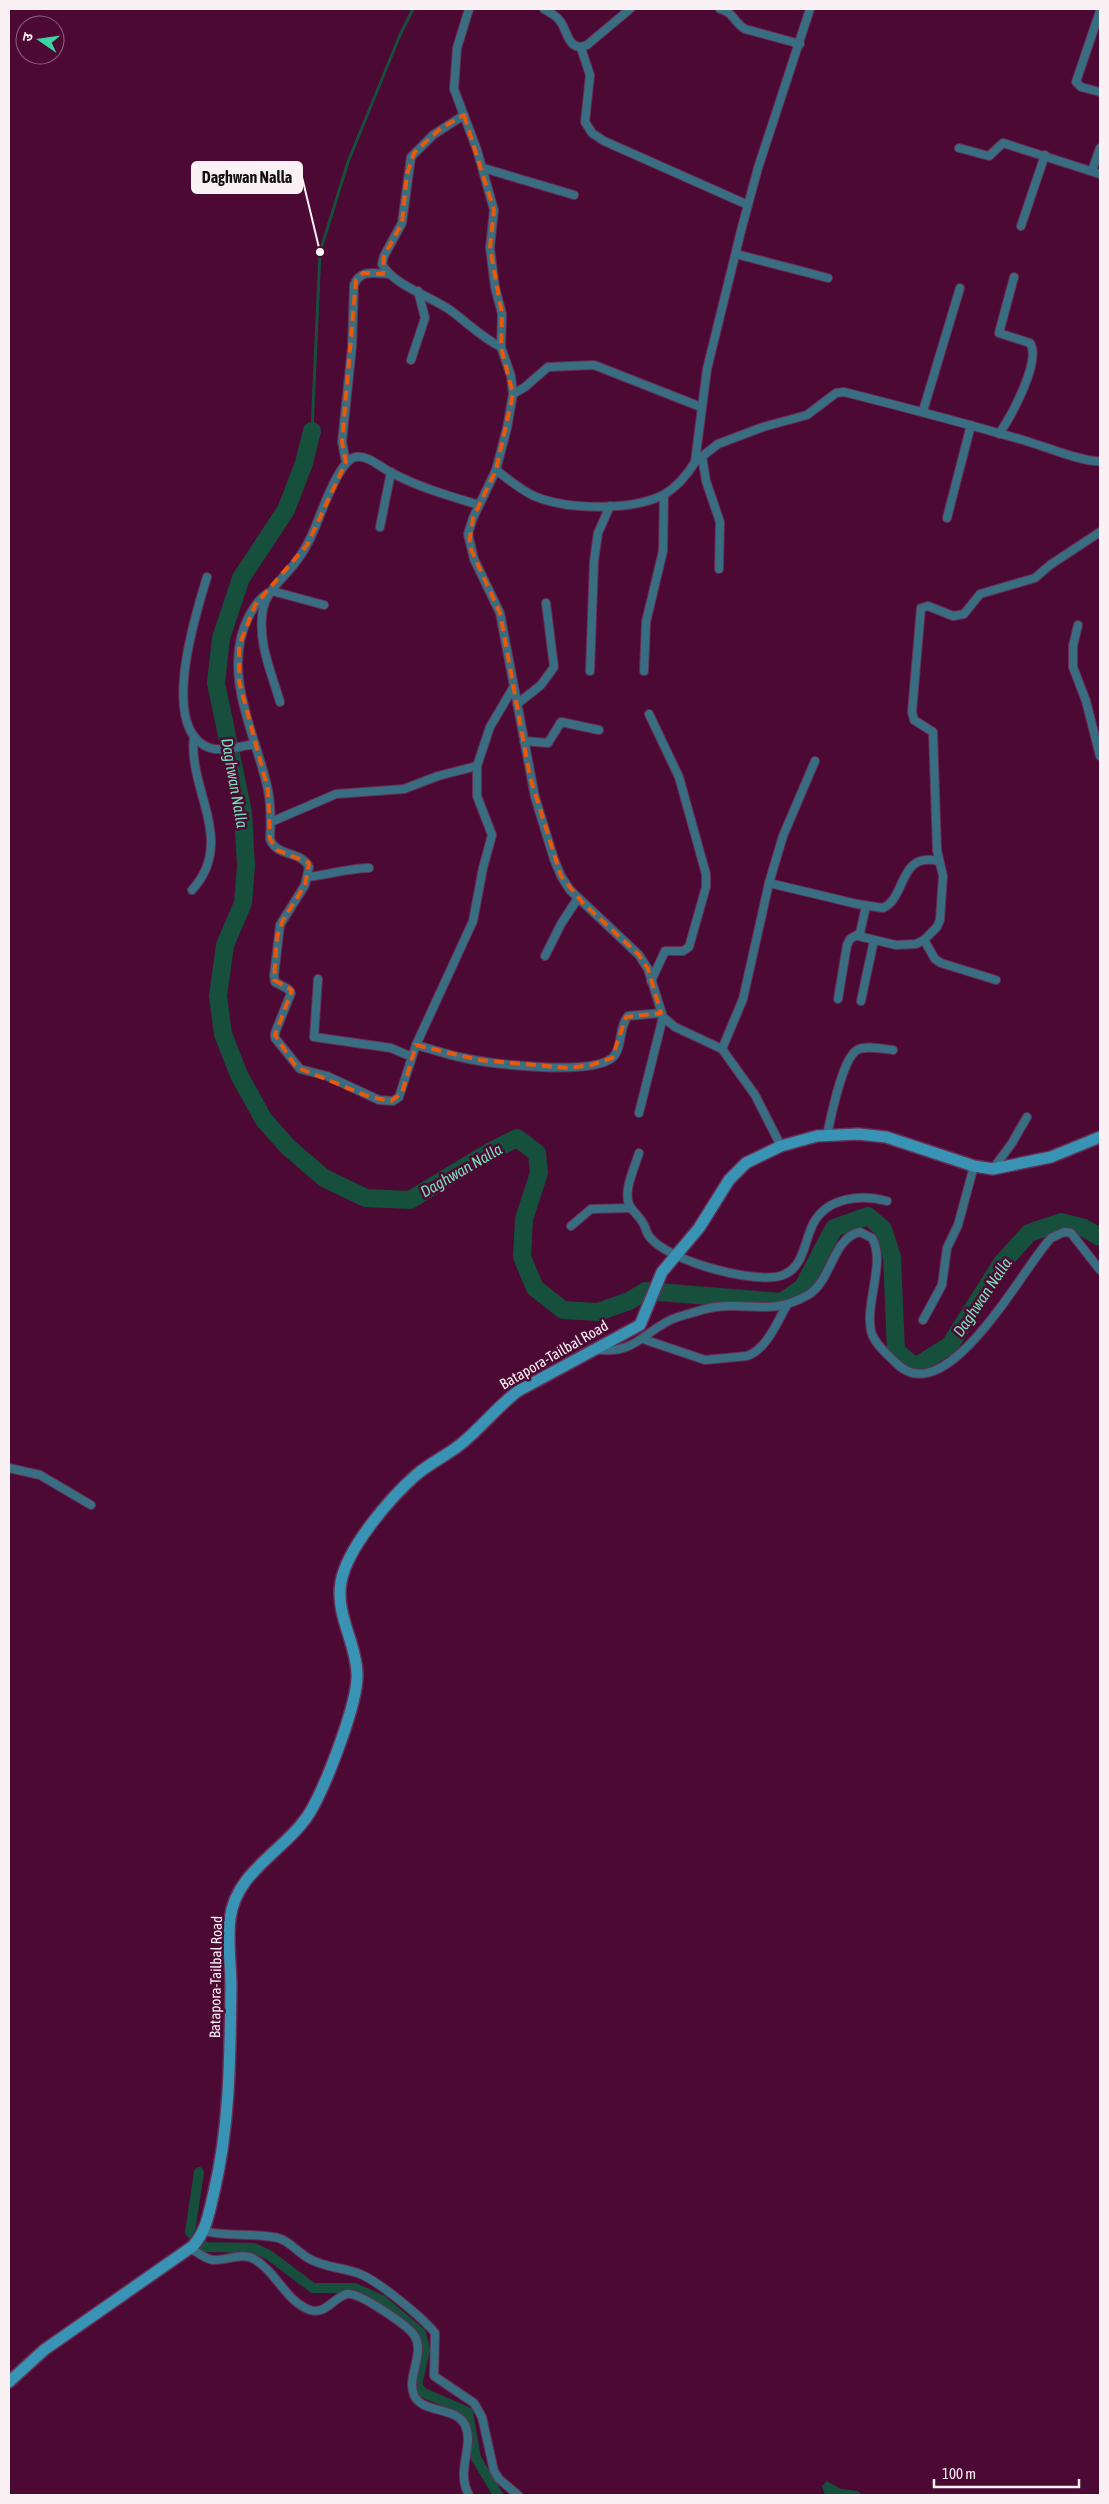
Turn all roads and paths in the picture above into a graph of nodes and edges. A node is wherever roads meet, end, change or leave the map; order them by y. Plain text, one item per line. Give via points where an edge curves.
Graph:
1 (469, 9) edge
2 (544, 9) edge
3 (630, 9) edge
4 (720, 9) edge
5 (810, 9) edge
6 (1100, 11) edge
7 (800, 44) junction
8 (580, 48) junction
9 (1100, 92) edge
10 (464, 115) junction
11 (959, 148) dead end
12 (1100, 148) edge
13 (1045, 155) junction
14 (483, 168) junction
15 (1092, 171) junction
16 (1100, 174) edge
17 (574, 195) dead end
18 (748, 205) junction
19 (1021, 226) dead end
20 (736, 254) junction
21 (389, 274) junction
22 (1014, 277) dead end
23 (828, 278) dead end
24 (960, 288) dead end
25 (418, 292) junction
26 (501, 347) junction
27 (411, 360) dead end
28 (513, 394) junction
29 (701, 407) junction
30 (923, 411) junction
31 (971, 425) junction
32 (999, 434) junction
33 (702, 456) junction
34 (1100, 461) edge
35 (346, 462) junction
36 (695, 462) junction
37 (496, 470) junction
38 (391, 472) junction
39 (664, 494) junction
40 (479, 505) junction
41 (610, 506) junction
42 (947, 518) dead end
43 (380, 527) dead end
44 (1100, 532) edge
45 (719, 569) dead end
46 (207, 577) dead end
47 (272, 591) junction
48 (546, 602) dead end
49 (324, 605) dead end
50 (1078, 625) dead end
51 (590, 671) dead end
52 (644, 671) dead end
53 (513, 688) junction
54 (280, 702) dead end
55 (517, 704) junction
56 (649, 714) dead end
57 (599, 730) dead end
58 (194, 736) junction
59 (524, 741) junction
60 (255, 744) junction
61 (1100, 756) edge
62 (815, 761) dead end
63 (477, 766) junction
64 (271, 822) junction
65 (938, 861) junction
66 (369, 868) dead end
67 (308, 877) junction
68 (769, 883) junction
69 (192, 890) dead end
70 (578, 898) junction
71 (866, 906) junction
72 (858, 936) junction
73 (874, 940) junction
74 (924, 940) junction
75 (545, 956) dead end
76 (318, 979) dead end
77 (996, 980) dead end
78 (652, 982) junction
79 (838, 999) dead end
80 (861, 1001) dead end
81 (662, 1015) junction
82 (416, 1045) junction
83 (722, 1049) junction
84 (893, 1050) dead end
85 (412, 1057) junction
86 (639, 1113) dead end
87 (1027, 1117) dead end
88 (827, 1134) junction
89 (1100, 1137) edge
90 (781, 1146) junction
91 (639, 1153) dead end
92 (974, 1166) junction
93 (993, 1169) junction
94 (887, 1201) dead end
95 (631, 1208) junction
96 (571, 1226) dead end
97 (675, 1256) junction
98 (1100, 1270) edge
99 (787, 1305) junction
100 (923, 1320) dead end
101 (643, 1339) junction
102 (594, 1349) junction
103 (9, 1468) edge
104 (91, 1505) dead end
105 (196, 2241) junction
106 (9, 2382) edge
107 (468, 2495) edge
108 (518, 2495) edge

1 - 10 street via 454,72 455,95
2 - 8 street via 561,21 569,40
3 - 8 street
4 - 7 street via 730,13 745,29
5 - 7 street
6 - 9 street via 1076,82 1081,87
7 - 18 street
8 - 18 street via 590,75 585,122 592,134
10 - 14 street
10 - 21 street via 432,135 411,157 402,223 382,260
11 - 13 street via 989,156 1004,143
12 - 15 street
13 - 15 street
13 - 19 street
14 - 17 street
14 - 26 street via 494,210 490,248 502,314
15 - 16 street
18 - 20 street
20 - 23 street
20 - 29 street via 707,369
21 - 25 street
21 - 35 street via 363,273 354,285 352,347 342,442
22 - 32 street via 999,333 1030,343 1033,353 1018,403
24 - 30 street
25 - 26 street
25 - 27 street via 425,318
26 - 28 street via 511,376
28 - 29 street via 548,367 594,365
28 - 37 street
29 - 36 street
30 - 31 street
30 - 33 street via 844,392 836,393 807,415 718,444
31 - 32 street
31 - 42 street
32 - 34 street via 1086,460
33 - 36 street
33 - 45 street via 720,522
35 - 38 street via 359,456
35 - 47 street via 307,545
36 - 39 street via 688,473
37 - 40 street
37 - 41 street via 543,499 569,505
38 - 40 street
38 - 43 street
39 - 41 street via 638,503
39 - 52 street via 663,551 646,622
40 - 53 street via 470,525 469,545 500,612
41 - 51 street via 598,533 594,561
44 - 65 street via 1050,564 1035,578 980,594 964,614 953,616 928,606 921,608 912,712 914,720 933,732
46 - 58 street via 195,614 184,674 186,715
47 - 49 street
47 - 54 street via 264,608 261,636
47 - 60 street via 255,605 244,627 238,652 239,681
48 - 55 street via 554,667 540,685
50 - 61 street via 1073,667
53 - 55 street
53 - 63 street via 490,727
55 - 59 street
56 - 78 street via 679,776 706,879 689,947 662,953
57 - 59 street via 561,722 548,743
58 - 60 street via 207,747 219,749
58 - 69 street via 193,758 212,834 207,863 200,882
59 - 70 street via 530,777 554,859 561,876
60 - 64 street via 268,790
62 - 68 street via 786,826
63 - 64 street via 404,789 336,794
63 - 82 street via 477,796 492,830 480,890 473,921
64 - 67 street via 270,839 274,847 308,863
65 - 71 street via 924,859 917,862 886,906
65 - 74 street via 943,876 940,920
66 - 67 street via 347,868 332,875
67 - 85 street via 282,920 277,937 274,980 291,993 275,1038 300,1069 327,1076 379,1100 393,1101 400,1097
68 - 71 street
68 - 83 street via 743,999
70 - 75 street
70 - 78 street via 639,955
71 - 72 street
72 - 73 street
72 - 79 street via 847,945
73 - 74 street via 907,946
73 - 80 street
74 - 77 street via 941,963
76 - 85 street via 314,1037 391,1048
78 - 81 street
81 - 82 street via 628,1016 621,1027 612,1058 568,1068 479,1060
81 - 83 street via 675,1027
81 - 86 street
82 - 85 street
83 - 90 street via 755,1095
84 - 88 street via 862,1048 854,1053 837,1092
87 - 93 street
88 - 90 main road, Batapora-Tailbal Road
88 - 92 main road, Batapora-Tailbal Road via 886,1137
89 - 93 main road, Batapora-Tailbal Road via 1051,1157
90 - 97 main road, Batapora-Tailbal Road via 736,1172 699,1228
91 - 95 street via 628,1191
92 - 93 main road, Batapora-Tailbal Road
92 - 100 street via 958,1225 947,1248 942,1285
94 - 97 street via 857,1197 832,1205 813,1224 807,1246 794,1268 785,1275 746,1276
95 - 96 street via 591,1209
95 - 97 street via 641,1217 651,1241
97 - 102 main road, Batapora-Tailbal Road via 662,1272 640,1325
98 - 99 street via 1071,1233 1064,1232 1051,1238 975,1341 939,1369 928,1373 913,1374 900,1368 872,1333 869,1318 877,1252 875,1243 867,1234 860,1232 848,1237 819,1286
99 - 101 street via 714,1307 674,1318
99 - 101 street via 765,1342 746,1356 705,1360
101 - 102 street via 613,1350
102 - 105 main road, Batapora-Tailbal Road via 518,1391 461,1444 415,1476 365,1533 346,1566 341,1582 340,1606 357,1673 348,1720 313,1809 239,1888 230,1917 228,2111 220,2168
103 - 104 street via 40,1475
105 - 106 main road via 44,2350
105 - 107 street via 213,2260 244,2256 254,2259 309,2310 321,2310 342,2296 353,2294 409,2330 416,2338 417,2346 412,2384 416,2400 458,2417 464,2424 463,2483
105 - 108 street via 229,2236 282,2239 316,2262 367,2277 419,2317 435,2333 434,2376 474,2403 482,2417 494,2471

